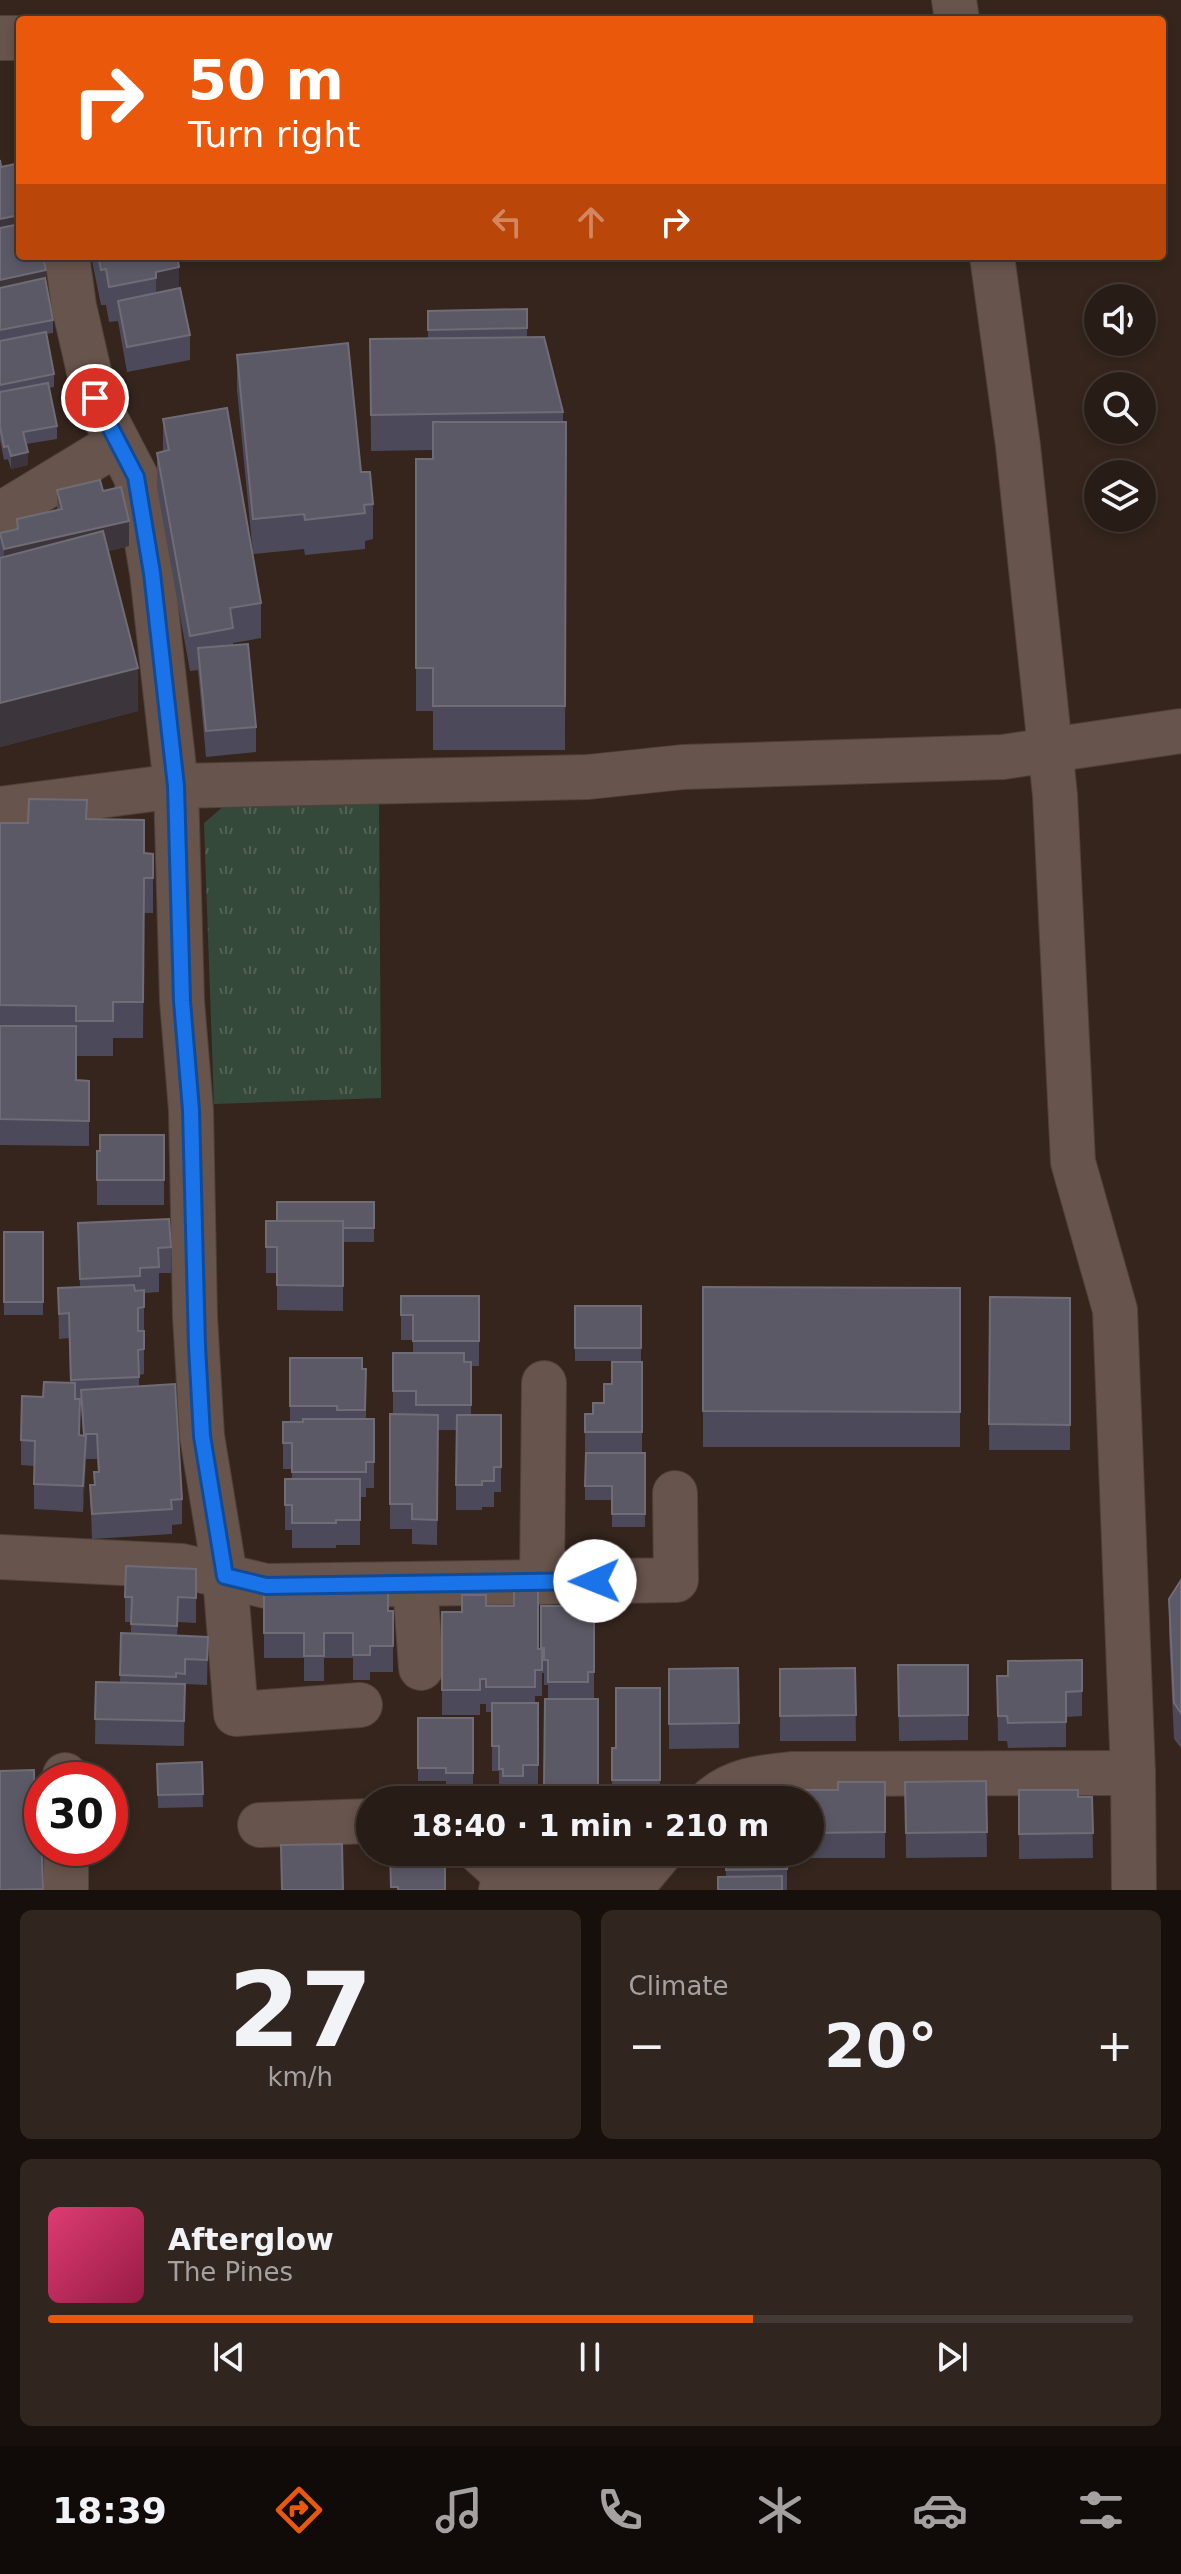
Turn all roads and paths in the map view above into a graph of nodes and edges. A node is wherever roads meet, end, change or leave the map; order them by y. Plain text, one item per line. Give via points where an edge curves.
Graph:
1 (68, 260) edge
2 (993, 260) edge
3 (118, 443) junction
4 (1, 514) edge
5 (1181, 731) edge
6 (1049, 750) junction
7 (176, 786) junction
8 (0, 809) edge
9 (544, 1383) dead end
10 (675, 1493) dead end
11 (0, 1557) edge
12 (225, 1576) junction
13 (542, 1582) junction
14 (415, 1584) junction
15 (421, 1668) dead end
16 (360, 1705) dead end
17 (1133, 1773) junction
18 (732, 1786) edge
19 (356, 1822) edge
20 (260, 1825) dead end
21 (66, 1866) edge
22 (491, 1866) edge
23 (650, 1866) edge
24 (506, 1886) edge
25 (632, 1889) edge
26 (66, 1890) edge
27 (1134, 1890) edge

1 - 3 street via 95,398
2 - 6 street
3 - 4 street
3 - 7 street via 136,477
5 - 6 street
6 - 7 street via 1003,757 683,767 588,777
6 - 17 street via 1073,1162 1115,1310
7 - 8 street
7 - 12 street via 202,1436
9 - 13 street
10 - 13 street via 676,1580
11 - 12 street via 182,1566
12 - 14 street via 266,1586
12 - 16 street via 236,1714
13 - 14 street
14 - 15 street
17 - 18 street via 793,1774 752,1778
17 - 27 street
19 - 20 street
21 - 26 street
22 - 24 street
23 - 25 street
24 - 25 street via 541,1870 572,1868

